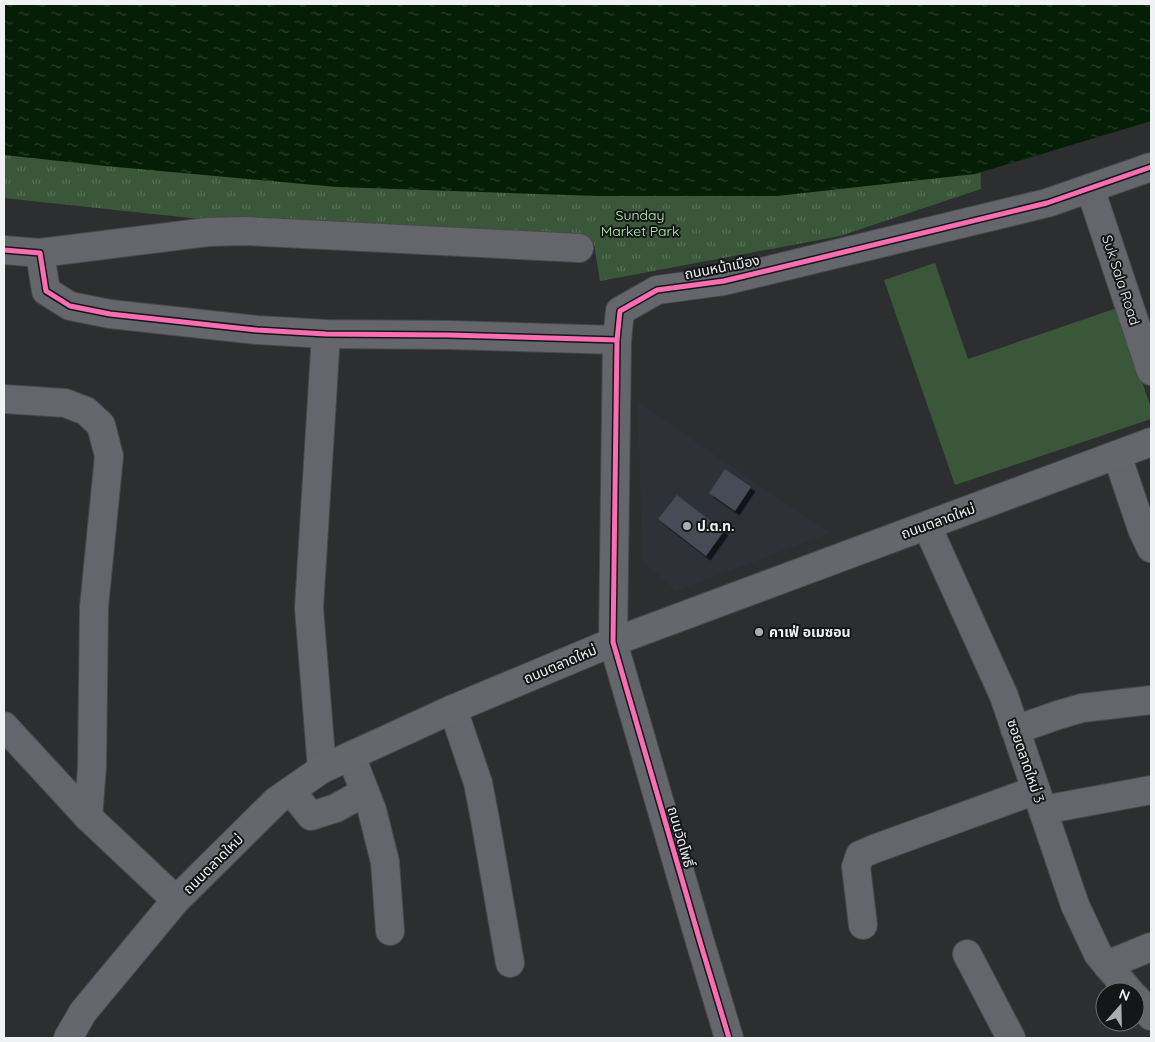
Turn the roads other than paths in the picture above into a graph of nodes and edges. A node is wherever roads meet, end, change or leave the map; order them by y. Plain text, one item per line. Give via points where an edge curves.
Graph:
1 (1151, 167) edge
2 (1090, 188) junction
3 (579, 248) dead end
4 (4, 250) edge
5 (40, 254) junction
6 (326, 334) junction
7 (617, 340) junction
8 (1151, 371) edge
9 (4, 399) edge
10 (1151, 442) edge
11 (1117, 455) junction
12 (927, 526) junction
13 (1151, 548) edge
14 (612, 642) junction
15 (1151, 700) edge
16 (453, 709) junction
17 (4, 726) edge
18 (1016, 730) junction
19 (351, 756) junction
20 (322, 769) junction
21 (1151, 790) edge
22 (291, 791) junction
23 (365, 792) junction
24 (1040, 800) junction
25 (88, 817) junction
26 (176, 900) junction
27 (863, 925) dead end
28 (390, 931) dead end
29 (1151, 947) edge
30 (967, 954) dead end
31 (510, 963) dead end
32 (1107, 965) junction
33 (1121, 982) edge
34 (68, 1038) edge
35 (730, 1038) edge
36 (1011, 1038) edge

1 - 2 street, ถนนหน้าเมือง
2 - 7 street, ถนนหน้าเมือง via 1047,203 724,281 657,290 620,311
2 - 8 street, Suk Sala Road
3 - 5 street via 245,231 208,232
4 - 5 street
5 - 6 street via 46,291 70,306 110,314
6 - 7 street
6 - 20 street via 309,608
7 - 14 street, ถนนหน้าเมือง
9 - 25 street via 65,403 86,411 101,425 109,456 94,606 92,767
10 - 11 main road, ถนนตลาดใหม่
11 - 12 main road, ถนนตลาดใหม่
11 - 13 street
12 - 14 main road, ถนนตลาดใหม่
12 - 18 street, ซอยตลาดใหม่ 3 via 1004,696
14 - 16 main road, ถนนตลาดใหม่
14 - 35 street, ถนนวัดโพธิ์
15 - 18 street via 1082,708
16 - 19 main road, ถนนตลาดใหม่
16 - 31 street via 478,782
17 - 25 street
18 - 24 street, ซอยตลาดใหม่ 3
19 - 20 main road, ถนนตลาดใหม่
19 - 23 street
20 - 22 main road, ถนนตลาดใหม่
21 - 24 street
22 - 23 street via 311,816 336,808
22 - 26 main road, ถนนตลาดใหม่ via 276,801
23 - 28 street via 386,862
24 - 27 street via 860,855 856,867
24 - 32 street, ซอยตลาดใหม่ 3 via 1075,904 1098,954
25 - 26 street
26 - 34 main road, ถนนตลาดใหม่ via 83,1012
29 - 32 street
30 - 36 street
32 - 33 street, ซอยตลาดใหม่ 3

